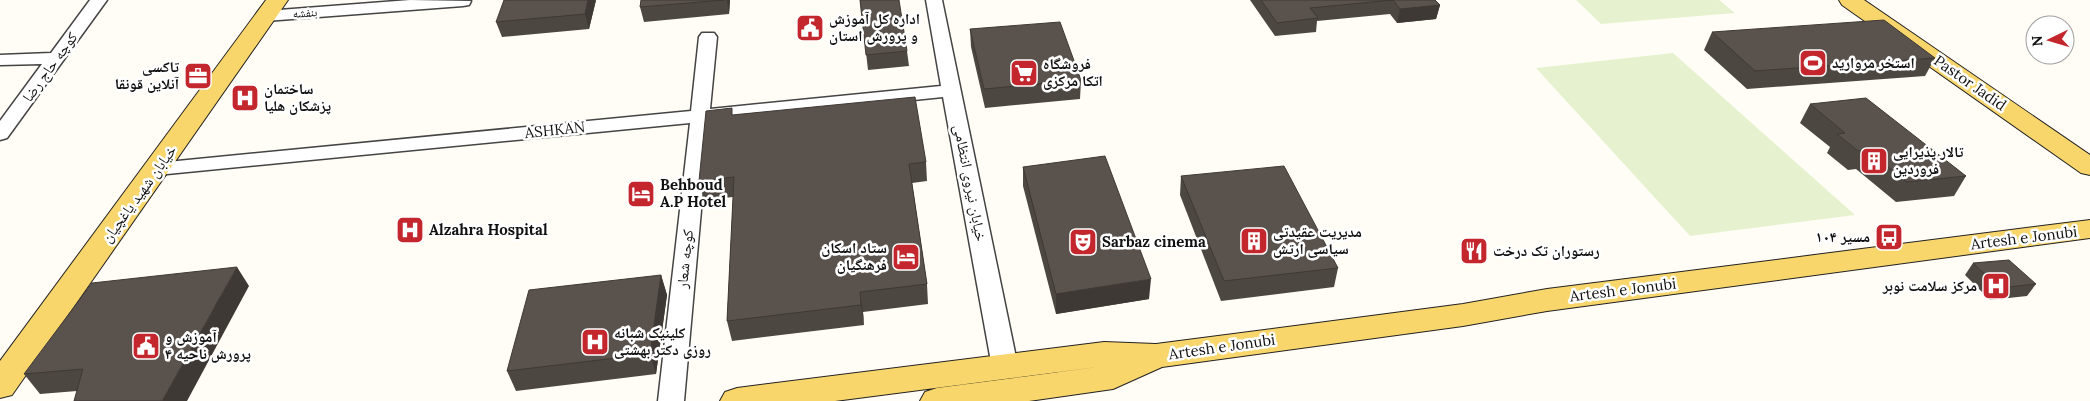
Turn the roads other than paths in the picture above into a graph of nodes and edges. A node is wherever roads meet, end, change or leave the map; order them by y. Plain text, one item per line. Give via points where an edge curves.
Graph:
1 (99, 0) edge
2 (934, 0) edge
3 (1850, 0) edge
4 (463, 2) dead end
5 (271, 8) edge
6 (708, 37) dead end
7 (57, 58) junction
8 (0, 60) edge
9 (952, 91) junction
10 (699, 116) junction
11 (0, 134) edge
12 (2090, 167) edge
13 (157, 169) junction
14 (2090, 229) edge
15 (1156, 356) junction
16 (1005, 367) junction
17 (0, 386) edge
18 (671, 401) edge
19 (737, 401) edge
20 (937, 401) edge

1 - 7 street, کوچه حاج رضا
2 - 9 street, خیابان نیروی انتظامی
3 - 12 main road, Pastor Jadid
4 - 5 street, بنفشه
5 - 13 main road, خیابان شهید یاغچیان
6 - 10 street, کوچه شعار
7 - 8 street
7 - 11 street, کوچه حاج رضا
9 - 10 street, ASHKAN
9 - 16 street, خیابان نیروی انتظامی
10 - 13 street, ASHKAN
10 - 18 street, کوچه شعار
13 - 17 main road, خیابان شهید یاغچیان
14 - 15 main road, Artesh e Jonubi via 1547,300 1463,315
15 - 16 main road, Artesh e Jonubi via 1104,354
15 - 20 main road, Artesh e Jonubi via 1113,377
16 - 19 main road, Artesh e Jonubi

